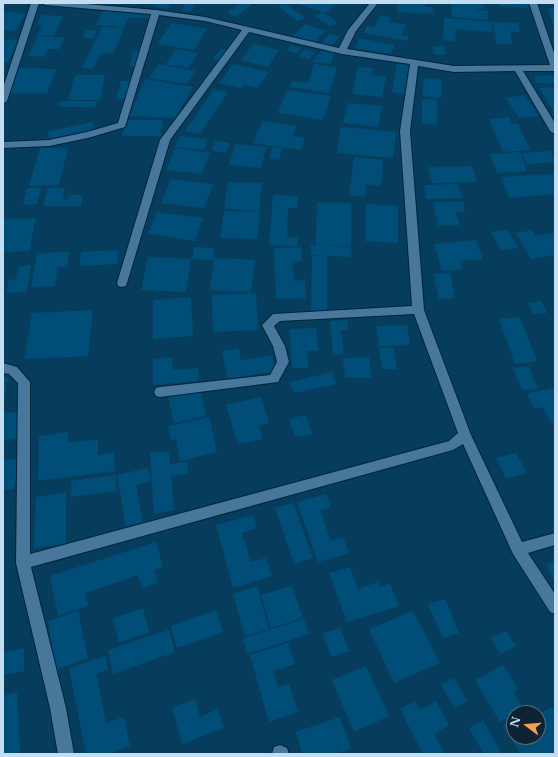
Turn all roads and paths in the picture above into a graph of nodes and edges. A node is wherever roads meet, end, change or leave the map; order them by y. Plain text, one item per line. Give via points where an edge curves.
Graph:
1 (35, 3) edge
2 (45, 3) edge
3 (374, 3) edge
4 (534, 3) edge
5 (92, 5) edge
6 (156, 12) junction
7 (246, 30) junction
8 (342, 52) junction
9 (414, 63) junction
10 (517, 68) junction
11 (555, 68) edge
12 (3, 101) edge
13 (555, 131) edge
14 (3, 145) edge
15 (122, 283) dead end
16 (418, 310) junction
17 (3, 368) edge
18 (160, 392) dead end
19 (465, 435) junction
20 (555, 539) edge
21 (518, 549) junction
22 (23, 563) junction
23 (555, 607) edge
24 (66, 754) edge

1 - 12 street
2 - 5 street
3 - 8 street via 352,30
4 - 11 street
5 - 6 street
6 - 7 street via 205,19
6 - 14 street via 122,125 49,143
7 - 8 street
7 - 15 street via 166,140
8 - 9 street
9 - 10 street via 454,69
9 - 16 street via 405,132
10 - 11 street
10 - 13 street
16 - 18 street via 277,317 268,325 279,346 283,362 274,379
16 - 19 street
17 - 22 street via 14,370 24,382
19 - 21 street
19 - 22 street via 453,444
20 - 21 street
21 - 23 street
22 - 24 street via 58,708

